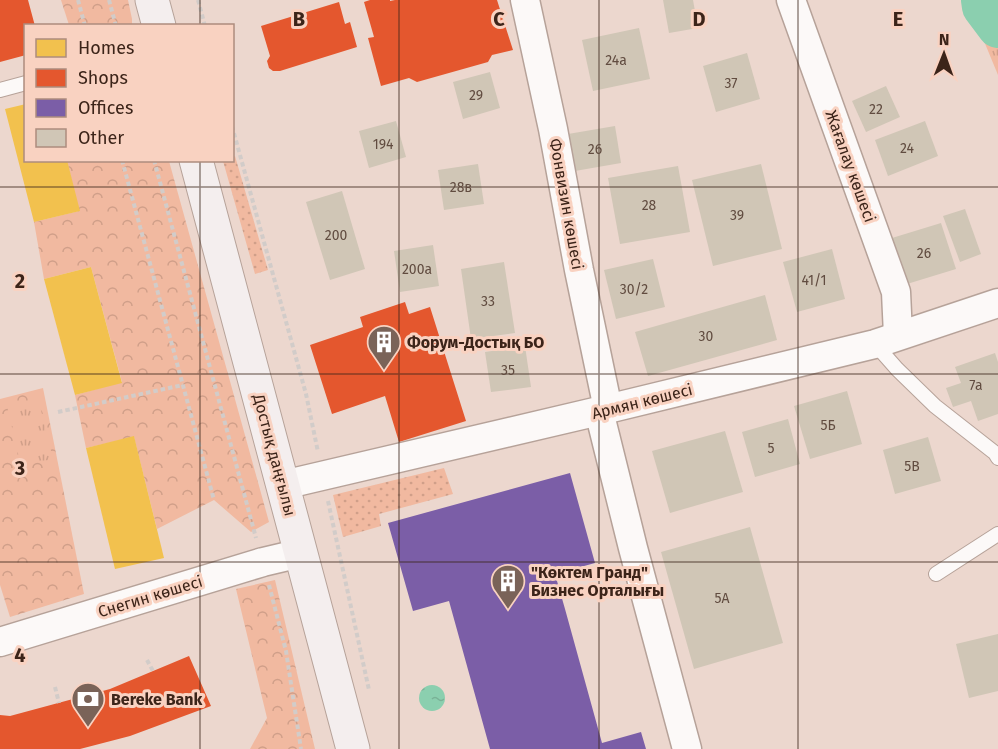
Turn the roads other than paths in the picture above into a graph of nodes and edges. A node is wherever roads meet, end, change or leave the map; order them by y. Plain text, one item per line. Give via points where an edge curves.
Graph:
1 (152, 0) edge
2 (525, 0) edge
3 (791, 0) edge
4 (158, 24) edge
5 (24, 84) edge
6 (0, 90) edge
7 (197, 162) edge
8 (998, 303) edge
9 (886, 340) junction
10 (604, 410) junction
11 (998, 458) edge
12 (283, 485) junction
13 (998, 534) edge
14 (301, 553) junction
15 (936, 574) dead end
16 (0, 642) edge
17 (353, 749) edge
18 (687, 749) edge

1 - 4 main road
2 - 10 street, Фонвизин көшесі via 553,129
3 - 9 street, Жағалау көшесі via 896,291
5 - 6 lane
7 - 12 main road, Достық даңғылы
8 - 9 street, Армян көшесі
9 - 10 street, Армян көшесі
9 - 11 lane via 897,369
10 - 12 street, Армян көшесі
10 - 18 street, Фонвизин көшесі via 633,548
12 - 14 main road, Достық даңғылы
13 - 15 lane
14 - 16 street, Снегин көшесі
14 - 17 main road, Достық даңғылы

